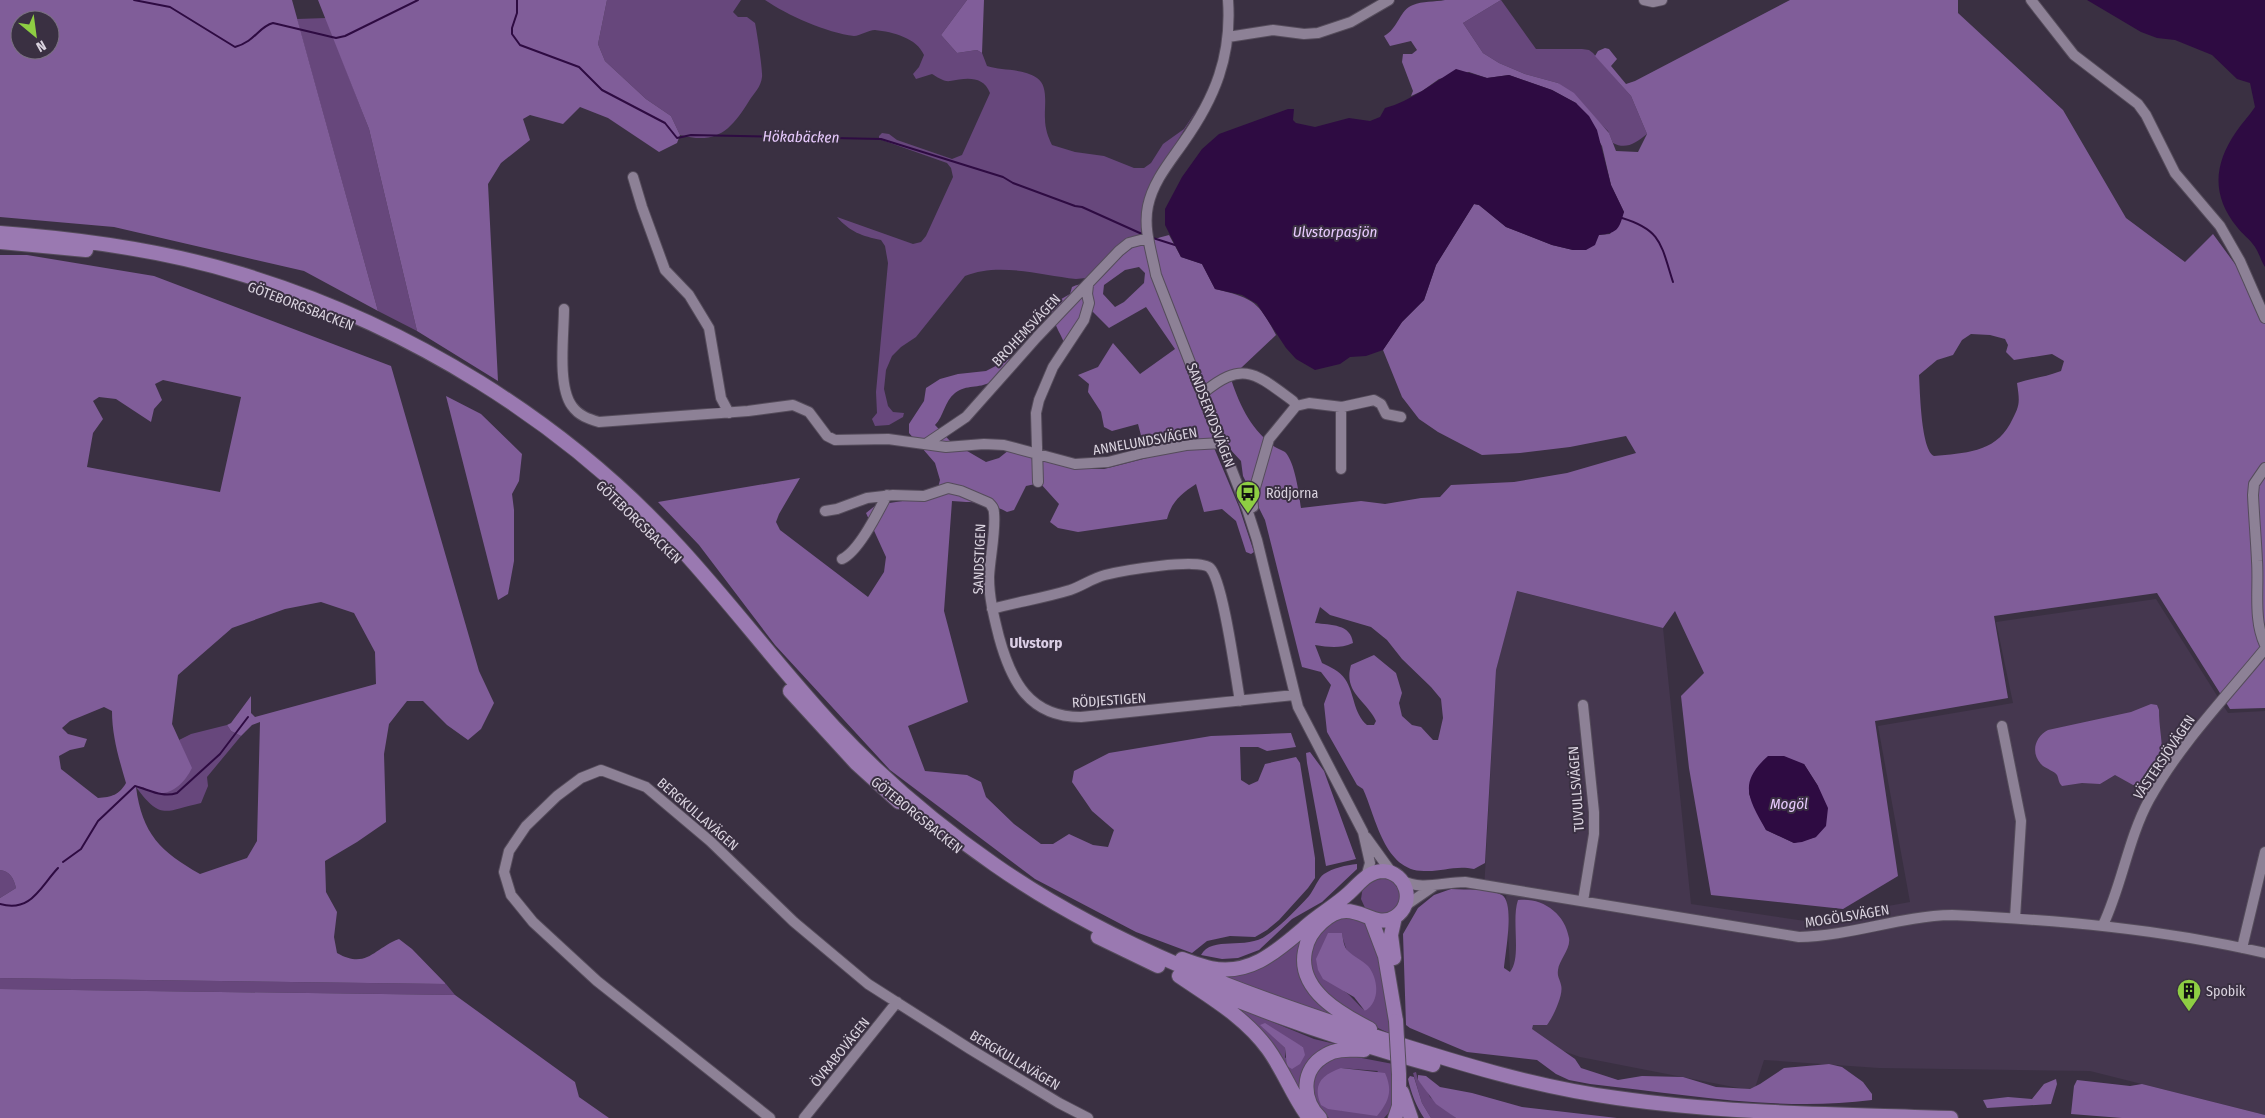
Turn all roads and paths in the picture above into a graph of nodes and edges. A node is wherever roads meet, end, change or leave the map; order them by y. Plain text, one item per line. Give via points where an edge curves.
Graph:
1 (1228, 0) edge
2 (1389, 0) edge
3 (1644, 0) edge
4 (1662, 0) edge
5 (2031, 0) edge
6 (1228, 37) junction
7 (634, 177) dead end
8 (0, 232) edge
9 (1148, 238) junction
10 (0, 242) edge
11 (1088, 285) junction
12 (564, 309) dead end
13 (2265, 318) edge
14 (1203, 393) junction
15 (1296, 406) junction
16 (1340, 407) junction
17 (728, 413) junction
18 (1401, 417) dead end
19 (1222, 443) junction
20 (926, 444) junction
21 (1036, 452) junction
22 (2265, 468) edge
23 (1341, 469) dead end
24 (1038, 482) dead end
25 (887, 495) junction
26 (1247, 509) junction
27 (825, 511) dead end
28 (842, 559) dead end
29 (992, 609) junction
30 (2265, 645) edge
31 (2265, 649) edge
32 (1294, 696) junction
33 (1240, 701) junction
34 (1583, 705) dead end
35 (2002, 726) dead end
36 (1363, 832) junction
37 (2265, 852) edge
38 (1397, 876) junction
39 (1363, 879) junction
40 (1434, 885) junction
41 (1583, 901) junction
42 (1405, 906) junction
43 (1369, 917) junction
44 (1395, 918) junction
45 (2014, 918) junction
46 (2104, 925) junction
47 (1131, 943) junction
48 (2242, 948) junction
49 (2265, 954) edge
50 (1179, 976) junction
51 (897, 1002) junction
52 (1396, 1021) junction
53 (1409, 1048) junction
54 (1377, 1050) junction
55 (1399, 1079) junction
56 (770, 1118) edge
57 (804, 1118) edge
58 (1088, 1118) edge
59 (1310, 1118) edge
60 (1320, 1118) edge
61 (1395, 1118) edge
62 (1411, 1118) edge
63 (1740, 1118) edge
64 (1951, 1118) edge

1 - 6 street, SANDSERYDSVÄGEN
2 - 6 street via 1351,22 1318,33 1273,30
3 - 4 street
5 - 13 street via 2074,55 2138,104 2146,114 2175,173 2220,226 2240,260
6 - 9 street, SANDSERYDSVÄGEN via 1213,94 1153,190 1148,208
7 - 17 street via 644,215 665,270 689,295 709,328 721,398
8 - 47 highway, GÖTEBORGSBACKEN via 120,246 239,273 316,300 387,332 476,382 566,444 655,521 835,728 917,806 1028,887
9 - 11 street, BROHEMSVÄGEN via 1124,247
9 - 14 street, SANDSERYDSVÄGEN via 1156,275
10 - 50 highway, GÖTEBORGSBACKEN via 101,251 227,279 351,324 470,388 561,451 640,519 682,562 826,732 909,811 993,874 1054,913
11 - 20 street, BROHEMSVÄGEN via 1037,336 966,417
11 - 21 street via 1089,303 1084,320 1053,366 1038,400
12 - 17 street, ANNELUNDSVÄGEN via 565,388 573,408 581,415 608,423
14 - 15 street via 1224,377 1245,372 1287,396
14 - 19 street, SANDSERYDSVÄGEN
15 - 16 street via 1309,403
15 - 26 street via 1269,439 1252,498 1253,507
16 - 18 street via 1374,400 1381,404 1386,414
16 - 23 street
17 - 20 street, ANNELUNDSVÄGEN via 793,406 809,412 827,436 836,440 888,439
19 - 21 street, ANNELUNDSVÄGEN via 1161,449 1092,464 1075,464
19 - 26 street, SANDSERYDSVÄGEN
20 - 21 street, ANNELUNDSVÄGEN via 1004,445
21 - 24 street
22 - 30 street via 2254,484 2254,496 2256,603
25 - 27 street, SANDSTIGEN
25 - 28 street via 861,539
25 - 29 street, SANDSTIGEN via 924,496 948,488 989,503 994,514 989,578
26 - 32 street, SANDSERYDSVÄGEN
29 - 33 street, RÖDJESTIGEN via 1004,653 1017,684 1035,703 1058,715 1081,717
29 - 33 street via 1069,590 1103,576 1202,563 1210,568 1216,579
31 - 46 street, VÄSTERSJÖVÄGEN via 2196,730 2149,800 2138,823
32 - 33 street, RÖDJESTIGEN
32 - 36 street, SANDSERYDSVÄGEN
34 - 41 street, TUVULLSVÄGEN via 1594,812 1594,834
35 - 45 street via 2021,821
36 - 38 street, SANDSERYDSVÄGEN
36 - 39 street, SANDSERYDSVÄGEN via 1370,863
37 - 48 street
38 - 39 highway via 1378,871
38 - 40 street, MOGÖLSVÄGEN via 1409,884
38 - 42 highway via 1407,892
39 - 43 highway via 1358,904
39 - 47 highway via 1286,945 1248,966 1210,968
40 - 41 street, MOGÖLSVÄGEN via 1464,882
40 - 42 street
41 - 45 street, MOGÖLSVÄGEN via 1799,937 1833,934 1932,915
42 - 44 highway
43 - 44 highway via 1379,921
43 - 52 highway via 1385,956
43 - 53 highway via 1346,910 1322,921 1307,941 1305,972 1324,1000 1366,1027
44 - 52 highway via 1391,938 1396,974
45 - 46 street, MOGÖLSVÄGEN
46 - 48 street, MOGÖLSVÄGEN
47 - 53 highway via 1171,963 1259,998
48 - 49 street, MOGÖLSVÄGEN
50 - 54 highway via 1249,1006
50 - 59 highway via 1229,1010 1258,1036
51 - 56 street, BERGKULLAVÄGEN via 868,984 794,922 710,841 646,787 601,770 581,778 557,796 526,826 509,851 504,872 511,896 533,922 597,981
51 - 57 street, ÖVRABOVÄGEN
51 - 58 street, BERGKULLAVÄGEN
52 - 55 highway, bridge
53 - 64 highway via 1489,1073 1619,1099 1730,1111
54 - 60 highway via 1336,1051 1313,1066 1308,1073 1306,1090 1309,1103
54 - 63 highway via 1573,1098
55 - 61 highway via 1399,1106
55 - 62 highway

